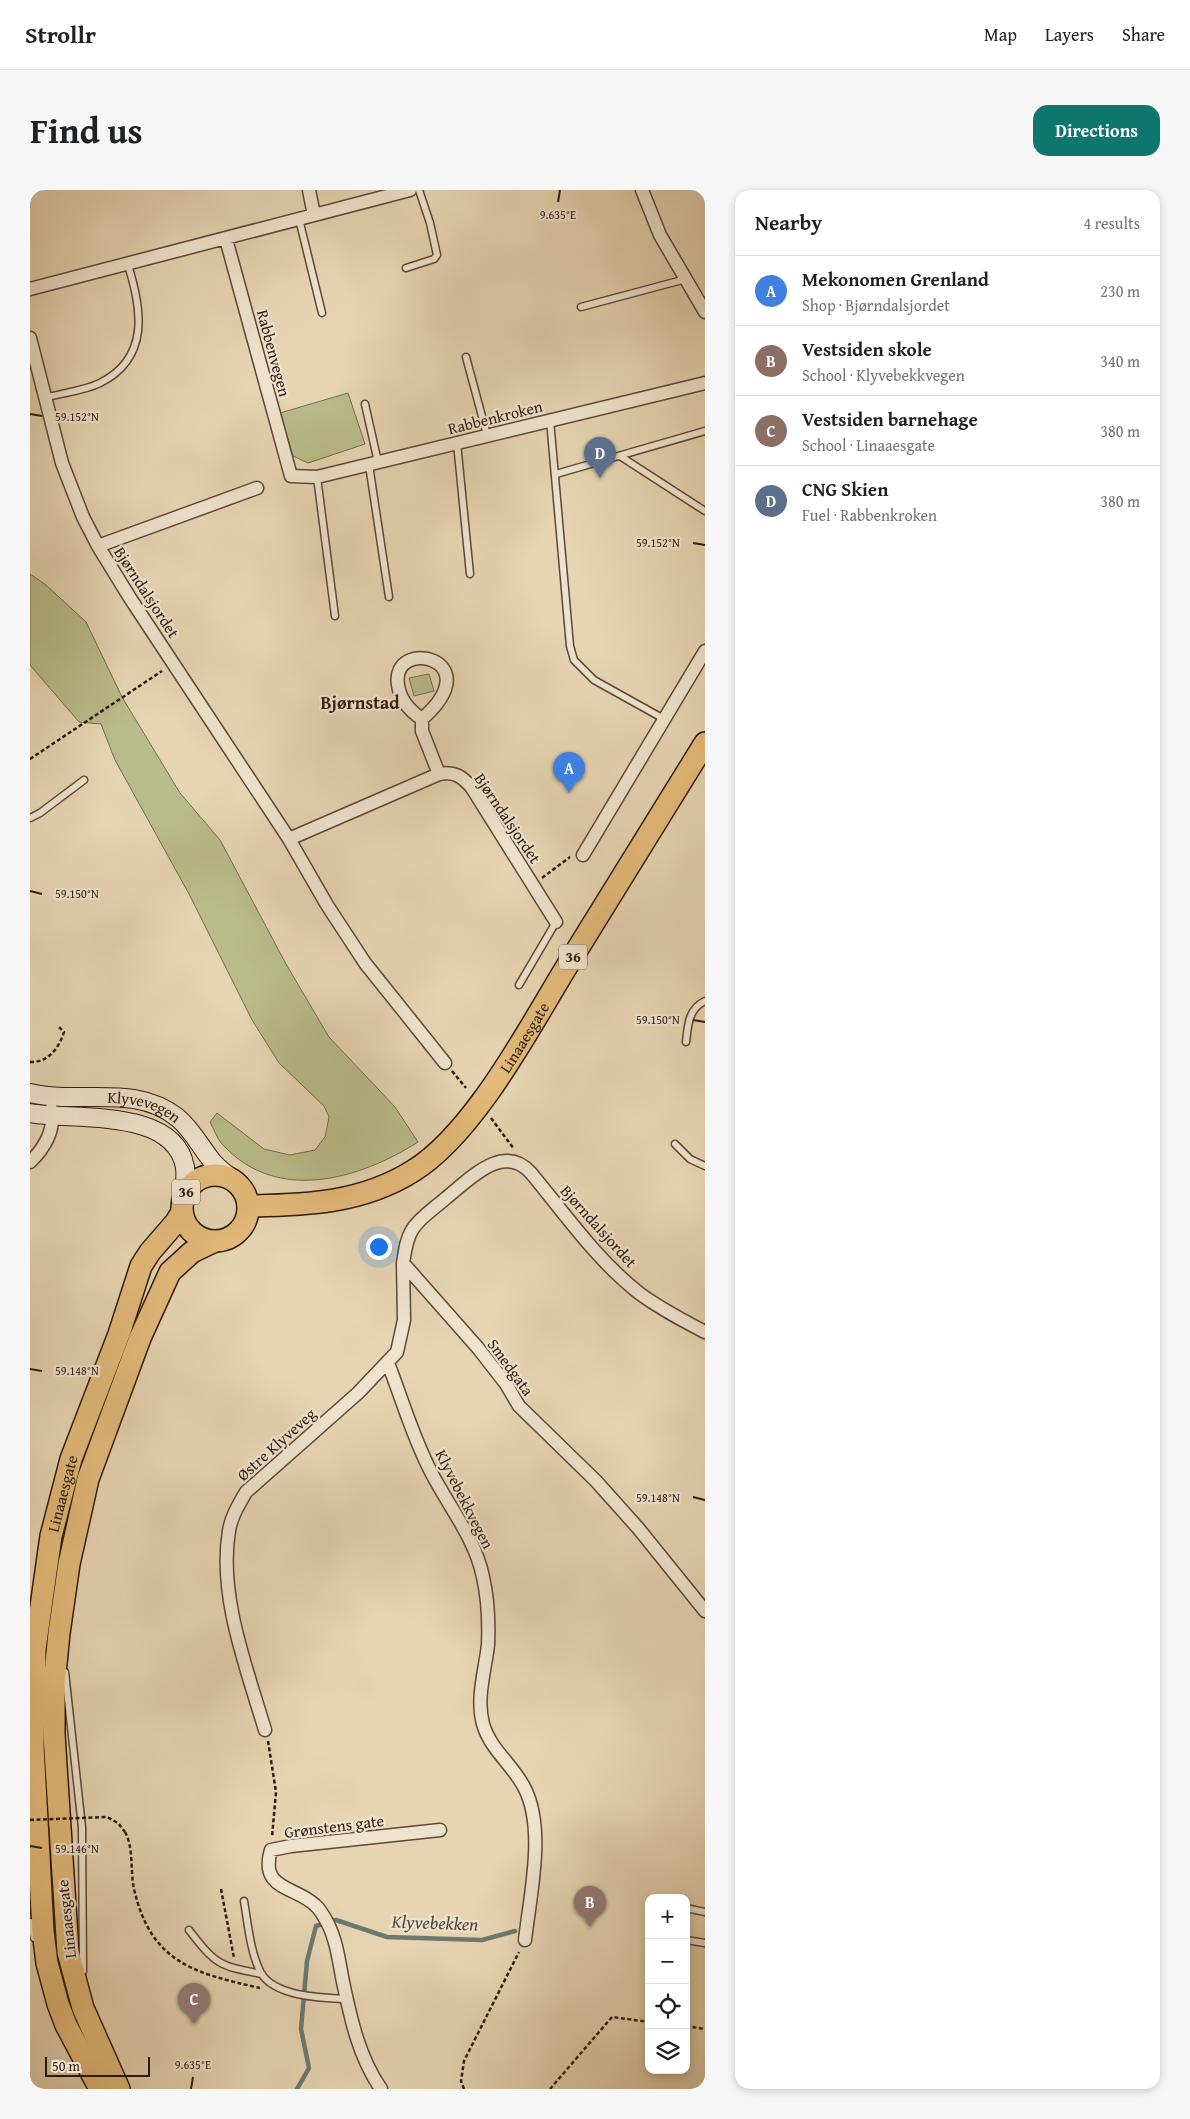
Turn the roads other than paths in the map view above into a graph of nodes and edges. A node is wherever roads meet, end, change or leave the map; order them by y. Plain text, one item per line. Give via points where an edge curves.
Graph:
1 (309, 190) edge
2 (410, 190) edge
3 (419, 190) edge
4 (642, 190) edge
5 (314, 215) junction
6 (299, 219) junction
7 (226, 239) junction
8 (128, 265) junction
9 (406, 268) dead end
10 (686, 279) junction
11 (30, 289) edge
12 (581, 307) dead end
13 (705, 312) edge
14 (322, 313) dead end
15 (30, 338) edge
16 (466, 357) dead end
17 (34, 373) edge
18 (705, 383) edge
19 (44, 398) junction
20 (365, 404) dead end
21 (550, 420) junction
22 (705, 431) edge
23 (487, 435) junction
24 (457, 443) junction
25 (620, 456) junction
26 (374, 464) junction
27 (556, 474) junction
28 (292, 476) joint
29 (317, 477) junction
30 (257, 488) dead end
31 (705, 511) edge
32 (98, 546) junction
33 (470, 574) dead end
34 (389, 597) dead end
35 (335, 616) dead end
36 (705, 651) edge
37 (422, 719) junction
38 (664, 719) junction
39 (705, 743) edge
40 (439, 774) junction
41 (84, 780) dead end
42 (30, 818) edge
43 (289, 839) junction
44 (583, 855) road end
45 (556, 922) joint
46 (519, 985) dead end
47 (705, 1001) edge
48 (686, 1042) dead end
49 (445, 1063) road end
50 (39, 1095) edge
51 (31, 1116) edge
52 (53, 1117) junction
53 (675, 1144) dead end
54 (30, 1162) edge
55 (705, 1166) edge
56 (231, 1178) junction
57 (183, 1203) junction
58 (249, 1206) junction
59 (214, 1242) junction
60 (404, 1263) junction
61 (705, 1332) edge
62 (388, 1363) junction
63 (705, 1611) edge
64 (38, 1620) junction
65 (30, 1653) edge
66 (265, 1730) road end
67 (440, 1830) dead end
68 (244, 1901) dead end
69 (690, 1909) edge
70 (705, 1912) edge
71 (30, 1922) edge
72 (189, 1930) dead end
73 (525, 1940) road end
74 (690, 1941) edge
75 (705, 1943) edge
76 (47, 1963) junction
77 (262, 1974) junction
78 (347, 1999) junction
79 (90, 2079) edge
80 (100, 2089) edge
81 (119, 2089) edge
82 (381, 2089) edge

1 - 5 street
2 - 5 street
3 - 9 lane via 437,255 434,259
4 - 10 street via 656,227
5 - 6 street
6 - 7 street
6 - 14 lane
7 - 8 street
7 - 28 street, Rabbenvegen
8 - 11 street
8 - 19 lane via 138,296 139,322 130,357 121,369 99,383
10 - 12 lane
10 - 13 street
15 - 17 street, Bjørndalsjordet
16 - 23 lane
17 - 19 street, Bjørndalsjordet
18 - 21 street, Rabbenkroken
19 - 32 street, Bjørndalsjordet via 62,462
20 - 26 lane
21 - 23 street, Rabbenkroken
21 - 27 lane
22 - 25 lane
23 - 24 street, Rabbenkroken
24 - 26 street, Rabbenkroken
24 - 33 lane
25 - 27 lane
25 - 31 lane
26 - 29 street, Rabbenkroken
26 - 34 lane
27 - 38 lane via 570,646 574,660 594,680
28 - 29 street, Rabbenkroken
29 - 35 lane
30 - 32 street
32 - 43 street, Bjørndalsjordet
36 - 38 street
37 - 37 street via 439,702 448,677 443,667 420,657 410,660 397,678 407,706
37 - 40 street via 422,731
38 - 44 street
39 - 58 highway, Linaaesgate / 36 via 497,1078 453,1137 413,1171 365,1194 327,1203
40 - 43 street
40 - 45 street, Bjørndalsjordet via 455,774 464,778 472,788
41 - 42 lane
43 - 49 street, Bjørndalsjordet via 365,963
45 - 46 lane, Bjørndalsjordet
47 - 48 lane via 690,1016
50 - 51 street
50 - 52 street
50 - 56 main road, Klyvevegen via 126,1097 163,1108 188,1128 209,1158
51 - 52 main road, Klyvevegen
52 - 54 street via 45,1144
52 - 57 main road, Klyvevegen via 122,1120 152,1128 168,1139 185,1167
53 - 55 lane via 690,1159
56 - 57 highway, Linaaesgate / 36 via 220,1175 199,1179
56 - 58 highway via 244,1190
57 - 59 highway, 36 via 189,1230 204,1240
57 - 64 highway, Linaaesgate / 36 via 173,1228 141,1266 71,1459 51,1536
58 - 59 highway, Linaaesgate via 245,1225 239,1232 232,1238
59 - 81 highway, Linaaesgate via 192,1252 170,1272 140,1338 88,1479 61,1619 53,1709 68,1952 88,2022
60 - 61 street, Bjørndalsjordet via 408,1238 420,1220 481,1169 499,1161 518,1162 611,1267 639,1293
60 - 62 street, Østre Klyveveg via 404,1320 396,1352
60 - 63 street, Smedgata via 417,1282 478,1348 519,1406 596,1481
62 - 66 street, Østre Klyveveg via 246,1492 235,1512 229,1530 228,1574 238,1642
62 - 73 street, Klyvebekkvegen via 430,1470 471,1542 483,1575 489,1623 480,1708 483,1724 489,1739 524,1787 534,1822 535,1850
64 - 65 lane
64 - 76 highway, Linaaesgate / 36 via 32,1720
67 - 78 street, Grønstens gate via 338,1839 270,1850 268,1871 274,1879 285,1890 315,1904 327,1921 335,1939
68 - 77 lane via 254,1954
69 - 70 lane
71 - 76 lane
72 - 77 lane via 220,1964
74 - 75 lane
76 - 79 highway, Linaaesgate / 36 via 58,2004
77 - 78 lane via 273,1984 292,1993
78 - 82 street, Grønstens gate via 362,2054
79 - 80 highway, Linaaesgate / 36

